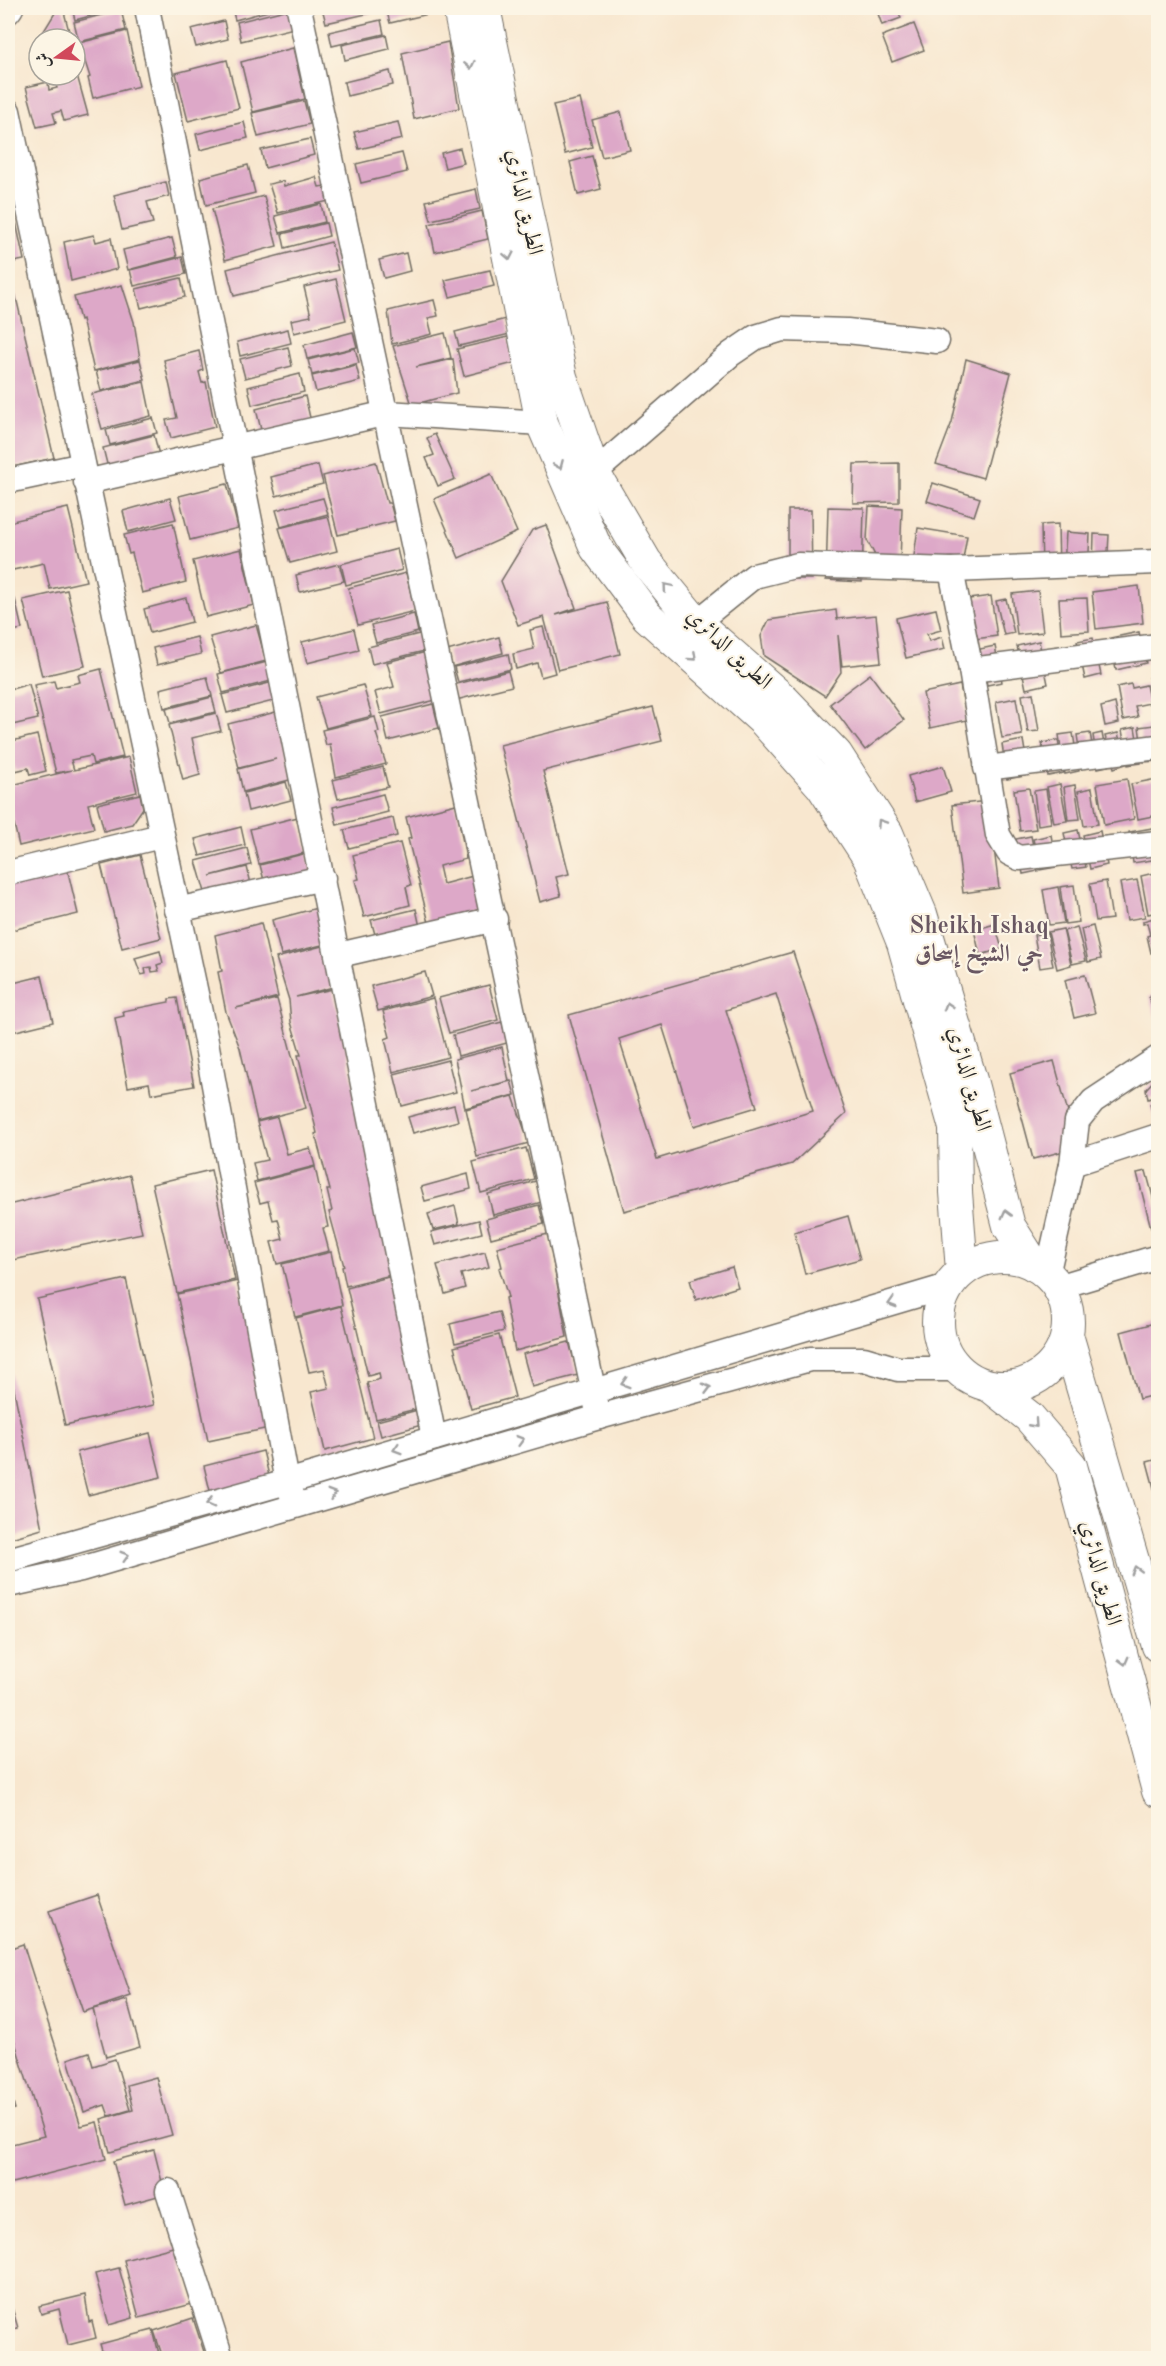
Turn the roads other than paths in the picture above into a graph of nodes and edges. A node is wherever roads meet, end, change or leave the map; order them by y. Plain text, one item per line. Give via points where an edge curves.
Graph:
1 (11, 8) edge
2 (147, 8) edge
3 (298, 8) edge
4 (459, 8) edge
5 (484, 8) edge
6 (8, 12) edge
7 (8, 111) edge
8 (938, 341) dead end
9 (387, 413) junction
10 (542, 423) junction
11 (236, 448) junction
12 (84, 473) junction
13 (594, 473) junction
14 (8, 481) edge
15 (1158, 562) edge
16 (951, 570) junction
17 (696, 623) junction
18 (1158, 646) edge
19 (971, 670) junction
20 (1158, 747) edge
21 (986, 768) junction
22 (161, 836) junction
23 (1158, 843) edge
24 (8, 873) edge
25 (323, 878) junction
26 (177, 910) junction
27 (495, 919) junction
28 (339, 955) junction
29 (1158, 1058) edge
30 (1158, 1136) edge
31 (1072, 1164) junction
32 (1158, 1257) edge
33 (1046, 1275) junction
34 (955, 1279) junction
35 (1067, 1335) junction
36 (958, 1369) junction
37 (990, 1386) junction
38 (594, 1393) junction
39 (599, 1417) junction
40 (434, 1438) junction
41 (287, 1482) junction
42 (296, 1505) junction
43 (71, 1542) junction
44 (8, 1560) edge
45 (81, 1569) junction
46 (8, 1586) edge
47 (1158, 1647) edge
48 (1158, 1791) edge
49 (168, 2191) dead end
50 (221, 2358) edge

1 - 6 street
2 - 11 street
3 - 9 street
4 -> 10 main road, الطريق الدائري
5 - 13 main road, الطريق الدائري via 561,377
7 - 12 street
8 - 13 street via 782,329 756,336
9 - 10 street
9 - 11 street
9 - 27 street
10 -> 34 main road, الطريق الدائري via 596,548 647,616 764,721 822,786 869,858 903,943 955,1128
11 - 12 street
11 - 25 street
12 - 14 street
12 - 22 street
17 -> 13 main road, الطريق الدائري via 646,562
15 - 16 street
16 - 17 street via 798,565 754,576
16 - 19 street
33 -> 17 main road, الطريق الدائري via 1009,1226 971,1080 921,915 887,833 836,754 783,699
18 - 19 street
19 - 21 street
20 - 21 street
21 - 23 street via 998,835 1008,854 1019,858
22 - 24 street
22 - 26 street
25 - 26 street
25 - 28 street
26 - 41 street via 205,1036
27 - 28 street
27 - 38 street
28 - 40 street
29 - 31 street via 1093,1101 1077,1121
30 - 31 street
31 - 33 street
32 - 33 street
33 - 34 main road via 1005,1256 975,1263
33 - 35 main road via 1068,1318
34 - 36 main road via 940,1303 938,1321 940,1339
34 -> 38 street
35 - 37 main road via 1052,1365 1039,1376 1023,1384
47 -> 35 main road, الطريق الدائري
36 - 37 main road via 972,1380
39 -> 36 street via 810,1359 864,1359 898,1369
37 -> 48 main road, الطريق الدائري via 1029,1417 1071,1466
38 - 39 street
38 - 40 street
42 -> 39 street
40 -> 41 street
41 - 42 street
41 -> 43 street
45 -> 42 street
43 - 44 street
43 - 45 street
45 - 46 street
49 - 50 street

